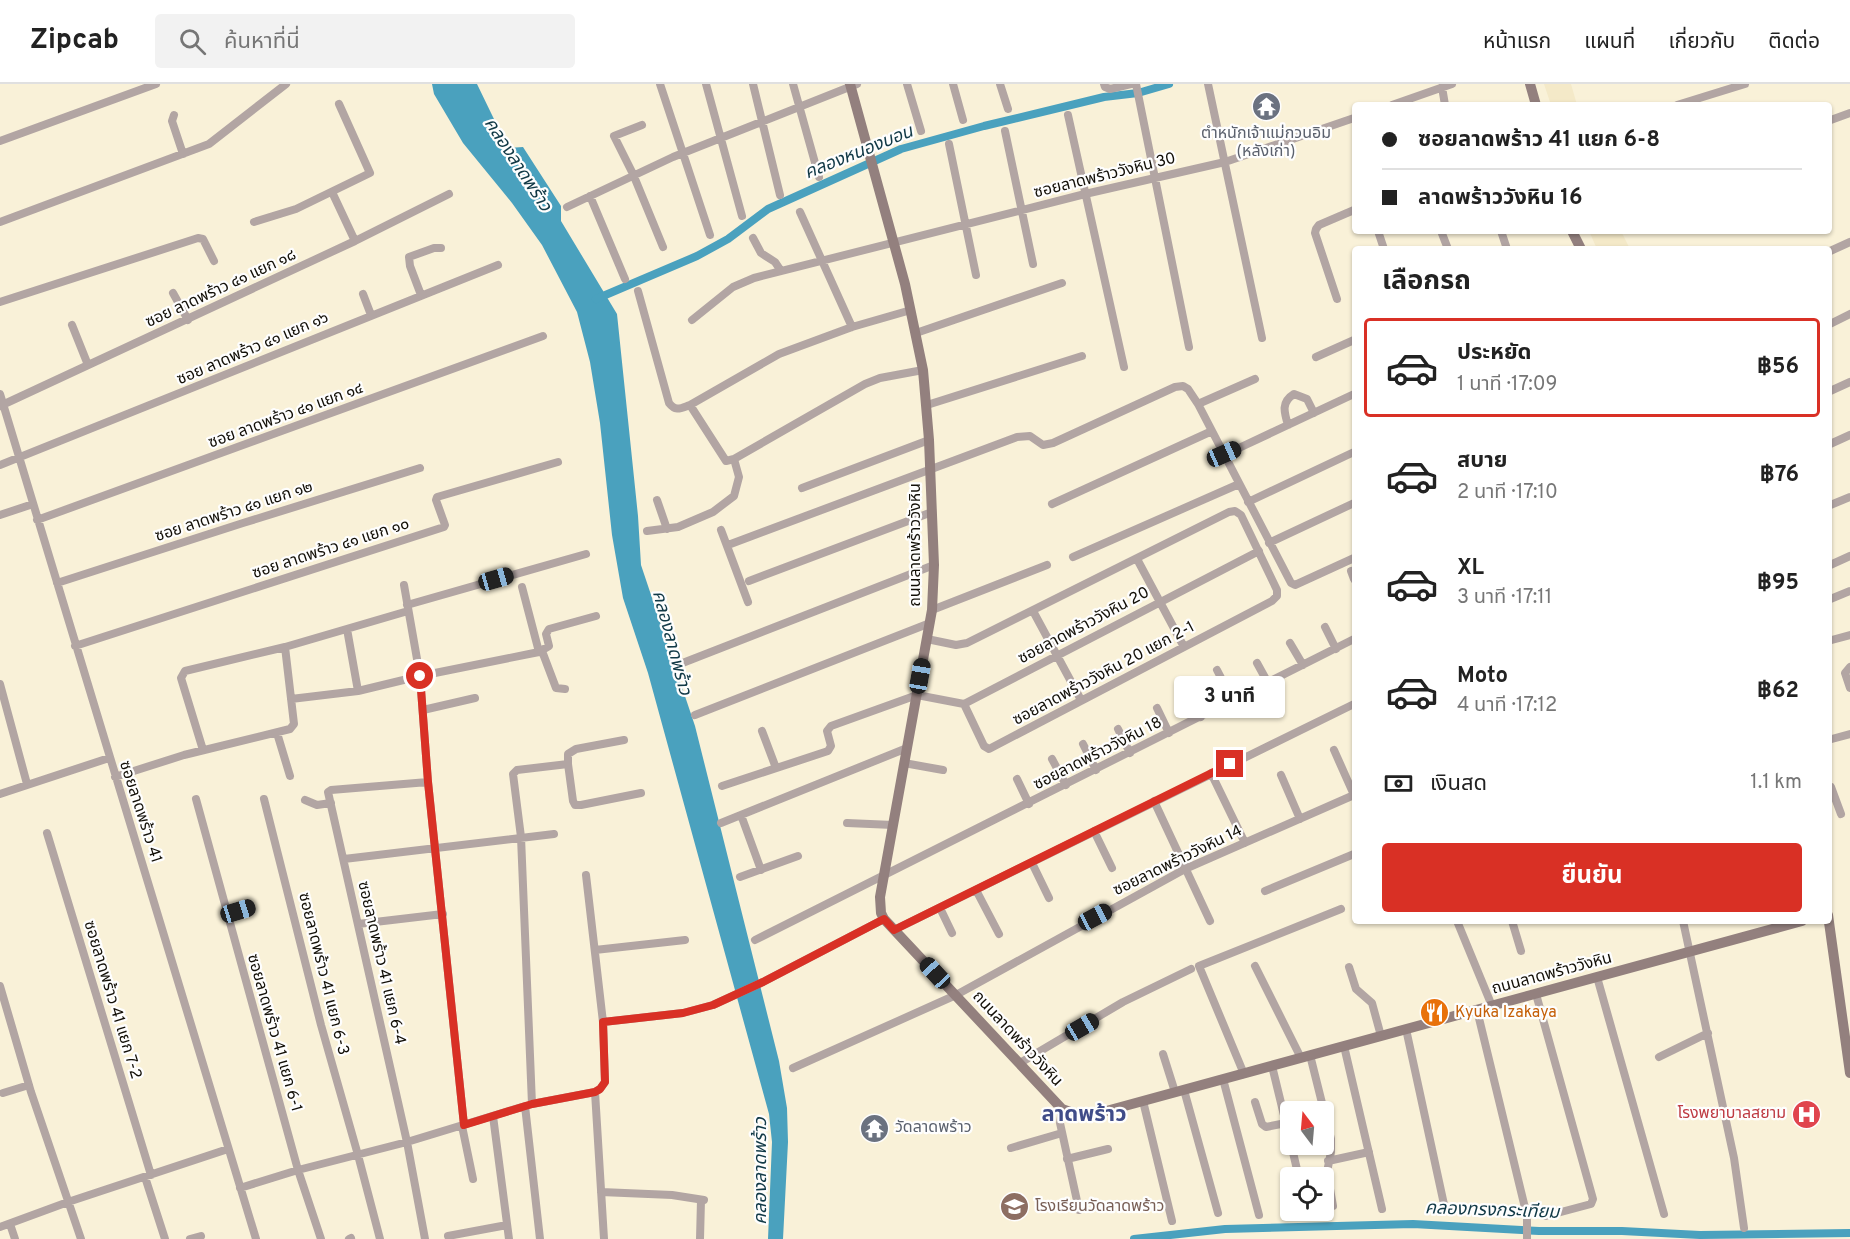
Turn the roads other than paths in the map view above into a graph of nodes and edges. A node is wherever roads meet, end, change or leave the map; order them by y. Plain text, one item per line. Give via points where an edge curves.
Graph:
1 (156, 84) edge
2 (286, 84) edge
3 (660, 84) edge
4 (706, 84) edge
5 (753, 84) edge
6 (793, 84) edge
7 (908, 84) edge
8 (953, 84) edge
9 (1000, 84) edge
10 (1104, 84) edge
11 (1208, 84) edge
12 (1452, 84) edge
13 (1530, 84) edge
14 (1745, 84) edge
15 (852, 85) edge
16 (1442, 87) junction
17 (1136, 89) edge
18 (1413, 102) edge
19 (1444, 102) edge
20 (1535, 102) edge
21 (1687, 102) edge
22 (339, 104) dead end
23 (799, 106) junction
24 (1008, 109) dead end
25 (1850, 113) edge
26 (174, 115) dead end
27 (1068, 115) dead end
28 (1352, 119) edge
29 (963, 120) dead end
30 (1832, 120) edge
31 (761, 121) junction
32 (642, 124) dead end
33 (921, 131) dead end
34 (1005, 131) dead end
35 (720, 138) junction
36 (0, 141) edge
37 (949, 144) dead end
38 (684, 153) junction
39 (183, 154) junction
40 (1225, 162) junction
41 (633, 174) junction
42 (819, 177) dead end
43 (1155, 177) junction
44 (332, 192) junction
45 (449, 194) dead end
46 (1085, 194) junction
47 (780, 195) dead end
48 (590, 196) junction
49 (567, 207) dead end
50 (1021, 211) junction
51 (1352, 211) edge
52 (800, 212) dead end
53 (742, 216) dead end
54 (0, 222) edge
55 (254, 222) dead end
56 (964, 226) junction
57 (710, 235) dead end
58 (753, 238) dead end
59 (355, 241) junction
60 (1850, 242) edge
61 (894, 243) junction
62 (663, 247) dead end
63 (441, 248) dead end
64 (1832, 250) edge
65 (214, 261) dead end
66 (821, 261) junction
67 (1033, 264) dead end
68 (498, 265) dead end
69 (781, 271) junction
70 (975, 275) dead end
71 (626, 279) dead end
72 (1062, 283) dead end
73 (638, 291) dead end
74 (173, 293) dead end
75 (363, 294) dead end
76 (421, 295) junction
77 (1337, 299) dead end
78 (0, 302) edge
79 (911, 310) junction
80 (1850, 314) edge
81 (371, 315) junction
82 (188, 320) junction
83 (692, 320) dead end
84 (1832, 323) edge
85 (72, 325) dead end
86 (852, 327) junction
87 (916, 333) junction
88 (543, 336) dead end
89 (1262, 338) dead end
90 (1352, 341) edge
91 (1188, 347) dead end
92 (1082, 356) dead end
93 (1316, 357) dead end
94 (88, 365) junction
95 (1124, 367) dead end
96 (923, 370) junction
97 (1255, 379) dead end
98 (1850, 382) edge
99 (1832, 390) edge
100 (0, 394) edge
101 (1352, 395) edge
102 (1198, 404) junction
103 (2, 405) edge
104 (690, 405) junction
105 (927, 405) junction
106 (1314, 413) junction
107 (1288, 425) junction
108 (1212, 431) junction
109 (1850, 435) edge
110 (929, 440) junction
111 (1832, 443) edge
112 (1352, 453) edge
113 (1224, 454) junction
114 (20, 457) junction
115 (734, 459) junction
116 (558, 462) dead end
117 (0, 465) edge
118 (420, 468) dead end
119 (930, 471) junction
120 (1239, 484) junction
121 (802, 488) dead end
122 (1850, 497) edge
123 (657, 500) dead end
124 (1248, 502) junction
125 (33, 504) junction
126 (1052, 504) dead end
127 (1352, 504) edge
128 (1832, 504) edge
129 (932, 512) junction
130 (0, 515) edge
131 (37, 520) junction
132 (668, 529) junction
133 (722, 530) dead end
134 (647, 531) dead end
135 (1269, 543) junction
136 (728, 545) junction
137 (1259, 550) junction
138 (586, 554) dead end
139 (1850, 556) edge
140 (1073, 557) dead end
141 (1137, 559) junction
142 (1352, 559) edge
143 (1832, 564) edge
144 (934, 565) junction
145 (1047, 566) dead end
146 (749, 581) dead end
147 (57, 583) junction
148 (404, 585) dead end
149 (522, 587) dead end
150 (1850, 591) edge
151 (1832, 598) edge
152 (748, 602) dead end
153 (1160, 602) junction
154 (407, 608) junction
155 (932, 610) junction
156 (1033, 611) junction
157 (596, 616) dead end
158 (930, 623) junction
159 (1325, 627) dead end
160 (347, 629) junction
161 (1850, 635) edge
162 (927, 639) junction
163 (1352, 640) edge
164 (1832, 640) edge
165 (1290, 643) dead end
166 (75, 646) junction
167 (285, 647) junction
168 (1184, 647) junction
169 (1336, 649) junction
170 (540, 651) junction
171 (1057, 655) junction
172 (1257, 663) dead end
173 (680, 664) dead end
174 (1303, 665) junction
175 (1850, 667) edge
176 (1218, 670) dead end
177 (420, 676) junction
178 (1268, 683) junction
179 (0, 684) edge
180 (1850, 688) edge
181 (565, 690) dead end
182 (358, 691) junction
183 (1186, 691) dead end
184 (917, 694) junction
185 (476, 698) dead end
186 (291, 699) junction
187 (1081, 700) junction
188 (1233, 701) junction
189 (964, 704) junction
190 (1352, 705) edge
191 (1157, 708) dead end
192 (423, 710) junction
193 (695, 715) dead end
194 (1201, 717) junction
195 (1118, 729) dead end
196 (762, 731) dead end
197 (277, 732) junction
198 (1169, 733) junction
199 (1850, 734) edge
200 (1832, 739) edge
201 (624, 740) dead end
202 (1083, 744) dead end
203 (907, 748) junction
204 (203, 750) junction
205 (1334, 750) dead end
206 (1130, 753) junction
207 (109, 758) junction
208 (1052, 759) dead end
209 (904, 763) junction
210 (568, 764) junction
211 (776, 768) junction
212 (943, 770) dead end
213 (1096, 770) junction
214 (1211, 773) junction
215 (1281, 775) dead end
216 (290, 776) dead end
217 (115, 777) junction
218 (1017, 779) dead end
219 (428, 782) junction
220 (27, 784) junction
221 (1066, 785) junction
222 (722, 786) dead end
223 (1352, 790) edge
224 (1832, 792) edge
225 (641, 793) dead end
226 (0, 794) edge
227 (1352, 796) edge
228 (196, 799) dead end
229 (264, 799) dead end
230 (304, 800) dead end
231 (1154, 801) junction
232 (331, 803) junction
233 (1029, 804) junction
234 (1841, 814) dead end
235 (741, 815) junction
236 (1300, 819) junction
237 (722, 823) dead end
238 (848, 823) dead end
239 (893, 825) junction
240 (1094, 831) junction
241 (47, 833) dead end
242 (554, 834) dead end
243 (521, 837) junction
244 (1245, 843) junction
245 (436, 848) junction
246 (1352, 855) edge
247 (798, 856) dead end
248 (344, 859) junction
249 (1032, 862) junction
250 (1112, 868) dead end
251 (1185, 869) junction
252 (761, 870) junction
253 (586, 875) dead end
254 (884, 875) junction
255 (740, 877) dead end
256 (976, 890) junction
257 (1265, 891) dead end
258 (1049, 898) dead end
259 (250, 907) dead end
260 (940, 908) junction
261 (1341, 909) dead end
262 (443, 914) junction
263 (226, 915) junction
264 (884, 919) junction
265 (1210, 921) dead end
266 (358, 924) junction
267 (1458, 924) edge
268 (1513, 924) edge
269 (1684, 924) edge
270 (1789, 924) edge
271 (1829, 924) edge
272 (894, 930) junction
273 (952, 933) dead end
274 (999, 934) dead end
275 (685, 940) dead end
276 (755, 940) dead end
277 (595, 950) junction
278 (1521, 951) dead end
279 (1690, 952) junction
280 (1256, 966) dead end
281 (1195, 967) junction
282 (1350, 967) dead end
283 (1597, 977) junction
284 (0, 986) edge
285 (1536, 994) junction
286 (956, 995) junction
287 (1492, 1006) junction
288 (1477, 1010) junction
289 (603, 1022) junction
290 (1406, 1029) junction
291 (1847, 1031) edge
292 (1708, 1033) junction
293 (1381, 1036) junction
294 (1344, 1046) junction
295 (1163, 1054) dead end
296 (1306, 1057) junction
297 (1659, 1057) dead end
298 (1020, 1063) junction
299 (1272, 1066) junction
300 (794, 1068) dead end
301 (1244, 1074) junction
302 (1850, 1074) edge
303 (1223, 1079) junction
304 (29, 1085) junction
305 (1179, 1091) junction
306 (595, 1092) junction
307 (3, 1093) dead end
308 (1143, 1101) junction
309 (1281, 1101) edge
310 (1255, 1102) dead end
311 (529, 1105) junction
312 (1062, 1109) junction
313 (494, 1116) junction
314 (1280, 1123) edge
315 (463, 1125) junction
316 (1062, 1133) junction
317 (407, 1142) junction
318 (1011, 1148) dead end
319 (228, 1149) junction
320 (1108, 1149) dead end
321 (1369, 1152) junction
322 (358, 1155) junction
323 (1067, 1159) junction
324 (1329, 1161) junction
325 (1328, 1167) edge
326 (298, 1170) junction
327 (148, 1176) junction
328 (473, 1179) dead end
329 (240, 1188) junction
330 (601, 1192) junction
331 (68, 1202) junction
332 (1382, 1209) dead end
333 (1446, 1209) dead end
334 (1079, 1210) dead end
335 (1218, 1213) dead end
336 (1664, 1214) dead end
337 (1259, 1215) dead end
338 (1546, 1216) dead end
339 (1172, 1221) dead end
340 (10, 1224) junction
341 (507, 1225) junction
342 (0, 1227) edge
343 (1744, 1228) dead end
344 (1527, 1229) edge
345 (201, 1236) dead end
346 (448, 1236) dead end
347 (15, 1239) edge
348 (81, 1239) edge
349 (165, 1239) edge
350 (190, 1239) edge
351 (256, 1239) edge
352 (321, 1239) edge
353 (380, 1239) edge
354 (425, 1239) edge
355 (509, 1239) edge
356 (540, 1239) edge
357 (604, 1239) edge
358 (700, 1239) edge

1 - 36 street
2 - 39 street via 216,140
3 - 38 street
4 - 35 street
5 - 31 street
6 - 23 street
7 - 33 street
8 - 29 street
9 - 24 street
10 - 17 street via 1110,89
11 - 40 street
12 - 16 street
13 - 20 main road
14 - 21 street
15 - 23 street
15 - 61 main road, ถนนลาดพร้าววังหิน
16 - 18 street
16 - 19 street
17 - 43 street
22 - 44 street via 371,172
23 - 31 street
23 - 42 street
25 - 30 street
26 - 39 street via 172,121
27 - 46 street
28 - 40 street, ซอยลาดพร้าววังหิน 30
31 - 35 street
31 - 47 street
32 - 41 street via 614,136
34 - 50 street
35 - 38 street
35 - 53 street
37 - 56 street
38 - 41 street
38 - 57 street
39 - 54 street
40 - 43 street, ซอยลาดพร้าววังหิน 30
40 - 89 street
41 - 48 street
41 - 62 street
43 - 46 street, ซอยลาดพร้าววังหิน 30
43 - 91 street
44 - 55 street
44 - 59 street
45 - 59 street, ซอย ลาดพร้าว ๔๑ แยก ๑๘
46 - 50 street, ซอยลาดพร้าววังหิน 30
46 - 95 street
48 - 49 street
48 - 71 street
50 - 56 street, ซอยลาดพร้าววังหิน 30
50 - 67 street
51 - 77 street via 1319,225 1315,233
52 - 66 street
56 - 61 street, ซอยลาดพร้าววังหิน 30
56 - 70 street
58 - 69 street via 761,253 776,262
59 - 82 street, ซอย ลาดพร้าว ๔๑ แยก ๑๘
60 - 64 street
61 - 66 street, ซอยลาดพร้าววังหิน 30
61 - 79 main road, ถนนลาดพร้าววังหิน
63 - 76 street via 409,257
65 - 78 street via 203,239 198,238
66 - 69 street, ซอยลาดพร้าววังหิน 30
66 - 86 street
68 - 76 street, ซอย ลาดพร้าว ๔๑ แยก ๑๖
69 - 83 street, ซอยลาดพร้าววังหิน 30 via 733,287
72 - 87 street
73 - 104 street via 669,403 678,410
74 - 82 street
75 - 81 street
76 - 81 street, ซอย ลาดพร้าว ๔๑ แยก ๑๖
79 - 86 street
79 - 87 main road, ถนนลาดพร้าววังหิน
80 - 84 street
81 - 114 street, ซอย ลาดพร้าว ๔๑ แยก ๑๖
82 - 94 street, ซอย ลาดพร้าว ๔๑ แยก ๑๘
85 - 94 street
86 - 104 street via 778,354
87 - 96 main road, ถนนลาดพร้าววังหิน
88 - 131 street, ซอย ลาดพร้าว ๔๑ แยก ๑๔
90 - 93 street
92 - 105 street
94 - 103 street, ซอย ลาดพร้าว ๔๑ แยก ๑๘
96 - 105 main road, ถนนลาดพร้าววังหิน
96 - 115 street via 865,384
97 - 102 street
98 - 99 street
100 - 103 street, ซอยลาดพร้าว 41
101 - 106 street
102 - 108 street
102 - 119 street via 1183,386 1175,387 1053,443 1043,445 1024,435
103 - 114 street, ซอยลาดพร้าว 41
104 - 115 street via 723,458
105 - 110 main road, ถนนลาดพร้าววังหิน
106 - 107 street
106 - 107 street via 1307,399 1294,394 1284,404
107 - 113 street
108 - 113 street
108 - 126 street
109 - 111 street
110 - 119 main road, ถนนลาดพร้าววังหิน
110 - 121 street
112 - 124 street
113 - 120 street
114 - 117 street, ซอย ลาดพร้าว ๔๑ แยก ๑๖
114 - 125 street, ซอยลาดพร้าว 41
115 - 132 street via 739,477 734,495 712,512
116 - 166 street, ซอย ลาดพร้าว ๔๑ แยก ๑๐ via 437,497 444,527
118 - 147 street, ซอย ลาดพร้าว ๔๑ แยก ๑๒
119 - 129 main road, ถนนลาดพร้าววังหิน
119 - 136 street
120 - 124 street
120 - 140 street
122 - 128 street
123 - 132 street
124 - 135 street
125 - 130 street
125 - 131 street, ซอยลาดพร้าว 41
127 - 135 street
129 - 144 main road, ถนนลาดพร้าววังหิน
129 - 146 street
131 - 147 street, ซอยลาดพร้าว 41
132 - 134 street
133 - 136 street
135 - 142 street via 1295,585
136 - 152 street
137 - 141 street via 1236,511
137 - 153 street, ซอยลาดพร้าววังหิน 20
137 - 168 street, ซอยลาดพร้าววังหิน 20 แยก 2-1 via 1277,596
138 - 154 street
139 - 143 street
141 - 153 street
141 - 156 street
144 - 155 main road, ถนนลาดพร้าววังหิน
144 - 173 street
145 - 155 street
147 - 166 street, ซอยลาดพร้าว 41
148 - 154 street
149 - 170 street
150 - 151 street
153 - 168 street
153 - 171 street, ซอยลาดพร้าววังหิน 20
154 - 160 street
154 - 177 street
155 - 158 main road, ถนนลาดพร้าววังหิน
156 - 162 street via 967,643 956,645
156 - 171 street
157 - 170 street via 549,629 549,646
158 - 162 main road, ถนนลาดพร้าววังหิน
158 - 193 street
159 - 169 street
160 - 167 street
160 - 182 street
161 - 164 street
162 - 184 main road, ถนนลาดพร้าววังหิน
163 - 169 street, ซอยลาดพร้าววังหิน 18
165 - 174 street
166 - 207 street, ซอยลาดพร้าว 41
167 - 186 street
167 - 204 street via 183,674
168 - 187 street, ซอยลาดพร้าววังหิน 20 แยก 2-1
169 - 174 street, ซอยลาดพร้าววังหิน 18
170 - 177 street
170 - 181 street via 556,688
171 - 187 street
171 - 189 street, ซอยลาดพร้าววังหิน 20
172 - 178 street
174 - 178 street, ซอยลาดพร้าววังหิน 18
175 - 180 street via 1845,673
176 - 188 street
177 - 182 street
177 - 192 street
178 - 188 street, ซอยลาดพร้าววังหิน 18
179 - 220 street
182 - 186 street
183 - 194 street
184 - 189 street
184 - 203 main road, ถนนลาดพร้าววังหิน
184 - 211 street via 831,726 827,731 831,746 828,751
185 - 192 street
186 - 197 street via 294,724
187 - 189 street, ซอยลาดพร้าววังหิน 20 แยก 2-1 via 987,749
188 - 194 street, ซอยลาดพร้าววังหิน 18
190 - 214 street
191 - 198 street
192 - 219 street
194 - 198 street, ซอยลาดพร้าววังหิน 18
195 - 206 street
196 - 211 street
197 - 204 street
197 - 216 street
198 - 206 street, ซอยลาดพร้าววังหิน 18
199 - 200 street
201 - 210 street via 572,751
202 - 213 street
203 - 209 main road, ถนนลาดพร้าววังหิน
203 - 235 street
204 - 217 street
205 - 223 street
206 - 213 street, ซอยลาดพร้าววังหิน 18
207 - 217 street, ซอยลาดพร้าว 41
207 - 220 street
208 - 221 street
209 - 212 street
209 - 239 main road, ถนนลาดพร้าววังหิน
210 - 225 street via 575,805
210 - 243 street via 514,772
211 - 222 street
213 - 221 street, ซอยลาดพร้าววังหิน 18
214 - 231 street
214 - 244 street
215 - 236 street
217 - 319 street, ซอยลาดพร้าว 41
218 - 233 street
219 - 232 street via 332,790 328,792
219 - 245 street
220 - 226 street
221 - 233 street, ซอยลาดพร้าววังหิน 18
224 - 234 street
227 - 236 street, ซอยลาดพร้าววังหิน 14
228 - 263 street, ซอยลาดพร้าว 41 แยก 6-1
229 - 322 street, ซอยลาดพร้าว 41 แยก 6-3
230 - 232 street via 316,805
231 - 240 street
231 - 251 street
232 - 248 street, ซอยลาดพร้าว 41 แยก 6-4
233 - 254 street, ซอยลาดพร้าววังหิน 18
235 - 237 street
235 - 252 street
236 - 244 street, ซอยลาดพร้าววังหิน 14
238 - 239 street
239 - 254 main road, ถนนลาดพร้าววังหิน
240 - 249 street
240 - 250 street
241 - 327 street, ซอยลาดพร้าว 41 แยก 7-2
242 - 243 street
243 - 245 street
243 - 311 street
244 - 251 street, ซอยลาดพร้าววังหิน 14
245 - 248 street
245 - 262 street
246 - 257 street
247 - 252 street
248 - 266 street, ซอยลาดพร้าว 41 แยก 6-4
249 - 256 street
249 - 258 street
251 - 265 street
251 - 286 street, ซอยลาดพร้าววังหิน 14
252 - 255 street
253 - 277 street
254 - 264 main road, ถนนลาดพร้าววังหิน via 879,904
254 - 276 street, ซอยลาดพร้าววังหิน 18
256 - 260 street
256 - 274 street
259 - 263 street
260 - 272 street
260 - 273 street
261 - 281 street
262 - 266 street
262 - 315 street
263 - 326 street, ซอยลาดพร้าว 41 แยก 6-1
264 - 272 main road, ถนนลาดพร้าววังหิน
264 - 289 street via 713,1005 683,1013
266 - 317 street, ซอยลาดพร้าว 41 แยก 6-4
267 - 287 street
268 - 278 street
269 - 279 street
270 - 279 main road, ถนนลาดพร้าววังหิน
271 - 291 main road
272 - 286 main road, ถนนลาดพร้าววังหิน
275 - 277 street
277 - 289 street
279 - 283 main road, ถนนลาดพร้าววังหิน
279 - 292 street
280 - 296 street
281 - 298 street via 1123,1002
281 - 301 street
282 - 293 street via 1356,989 1372,1003
283 - 285 main road, ถนนลาดพร้าววังหิน
283 - 336 street
284 - 304 street
285 - 287 main road, ถนนลาดพร้าววังหิน
285 - 338 street via 1593,1199 1591,1204
286 - 298 main road, ถนนลาดพร้าววังหิน
286 - 300 street, ซอยลาดพร้าววังหิน 14
287 - 288 main road, ถนนลาดพร้าววังหิน
288 - 290 main road, ถนนลาดพร้าววังหิน
288 - 344 street
289 - 306 street via 605,1082
290 - 293 main road, ถนนลาดพร้าววังหิน
290 - 333 street
291 - 302 main road
292 - 297 street
292 - 343 street
293 - 294 main road, ถนนลาดพร้าววังหิน
294 - 296 main road, ถนนลาดพร้าววังหิน
294 - 321 street
295 - 305 street
296 - 299 main road, ถนนลาดพร้าววังหิน
296 - 324 street via 1331,1139
298 - 312 main road, ถนนลาดพร้าววังหิน
299 - 301 main road, ถนนลาดพร้าววังหิน
299 - 309 street
301 - 303 main road, ถนนลาดพร้าววังหิน
303 - 305 main road, ถนนลาดพร้าววังหิน
303 - 337 street
304 - 307 street
304 - 331 street
305 - 308 main road, ถนนลาดพร้าววังหิน
305 - 335 street
306 - 311 street
306 - 330 street
308 - 312 main road, ถนนลาดพร้าววังหิน via 1079,1115
308 - 339 street
310 - 314 street via 1262,1124
311 - 313 street
311 - 356 street
312 - 316 street
313 - 315 street
313 - 341 street
315 - 317 street
315 - 328 street
316 - 318 street
316 - 323 street
317 - 322 street
317 - 354 street, ซอยลาดพร้าว 41 แยก 6-4
319 - 327 street
319 - 329 street, ซอยลาดพร้าว 41
320 - 323 street
321 - 324 street
321 - 332 street
322 - 326 street
322 - 353 street, ซอยลาดพร้าว 41 แยก 6-3
323 - 334 street
324 - 325 street
326 - 329 street
326 - 352 street, ซอยลาดพร้าว 41 แยก 6-1
327 - 331 street
327 - 349 street, ซอยลาดพร้าว 41 แยก 7-2
329 - 351 street, ซอยลาดพร้าว 41
330 - 357 street
330 - 358 street via 702,1200
331 - 340 street
331 - 348 street
340 - 342 street
340 - 347 street
341 - 346 street
341 - 355 street
345 - 350 street

